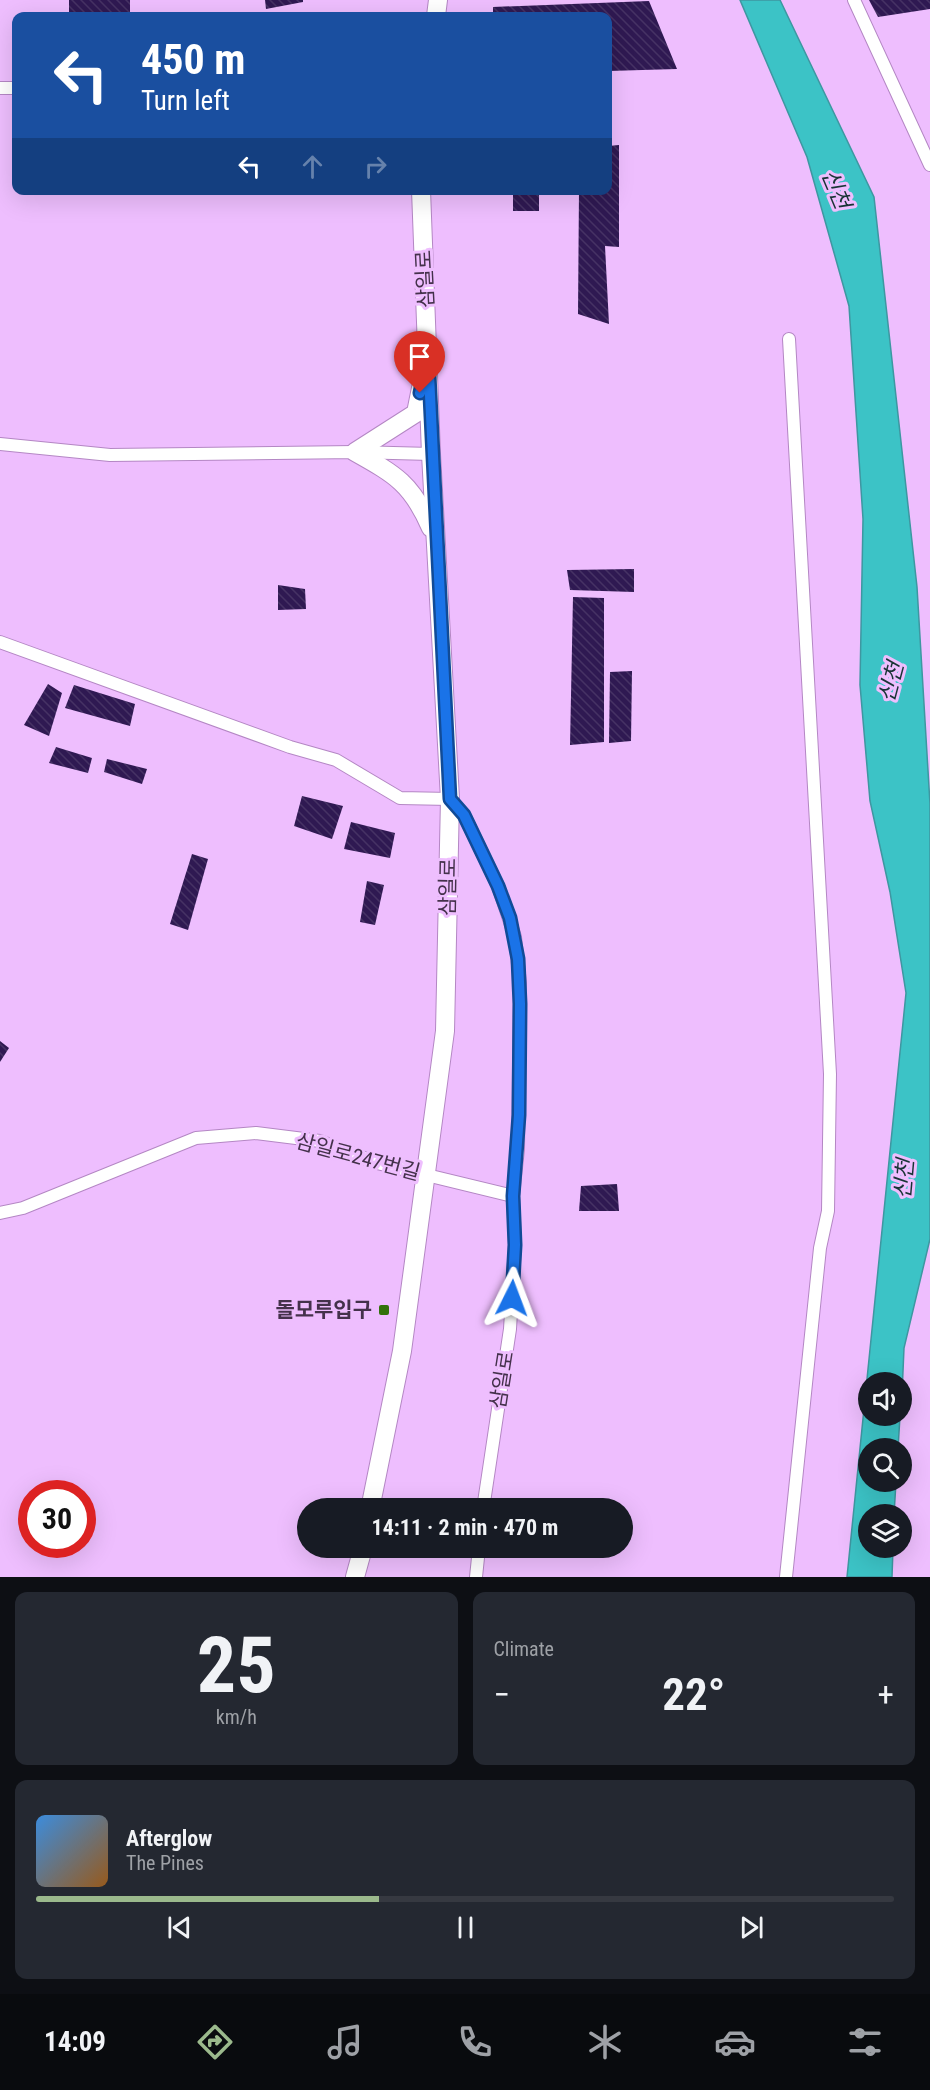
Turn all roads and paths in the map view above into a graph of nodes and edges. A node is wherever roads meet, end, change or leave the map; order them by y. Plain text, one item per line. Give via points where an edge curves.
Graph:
1 (854, 0) edge
2 (930, 165) edge
3 (422, 195) edge
4 (789, 339) dead end
5 (428, 355) junction
6 (0, 444) edge
7 (355, 452) junction
8 (431, 454) junction
9 (436, 539) junction
10 (0, 642) edge
11 (450, 799) junction
12 (427, 1175) junction
13 (513, 1196) junction
14 (0, 1213) edge
15 (372, 1498) edge
16 (485, 1498) edge
17 (360, 1558) edge
18 (478, 1558) edge
19 (355, 1577) edge
20 (476, 1577) edge
21 (786, 1577) edge

1 - 2 street
3 - 5 main road, 삼일로
4 - 21 street via 830,1074 828,1211 819,1260
5 - 7 main road via 416,413
5 - 8 main road, 삼일로
6 - 7 street via 110,455
7 - 8 street
7 - 9 main road via 399,479 419,500
8 - 9 main road, 삼일로
9 - 11 main road, 삼일로
10 - 11 street via 336,760 400,798
11 - 12 main road, 삼일로 via 446,1031
11 - 13 street, 삼일로 via 464,815 488,862 515,937 520,1004 518,1149
12 - 13 street, 삼일로247번길
12 - 14 street, 삼일로247번길 via 377,1163 320,1141 256,1133 206,1137 23,1208
12 - 15 main road, 삼일로 via 402,1351
13 - 16 street, 삼일로 via 515,1245 510,1329
17 - 19 main road
18 - 20 street

